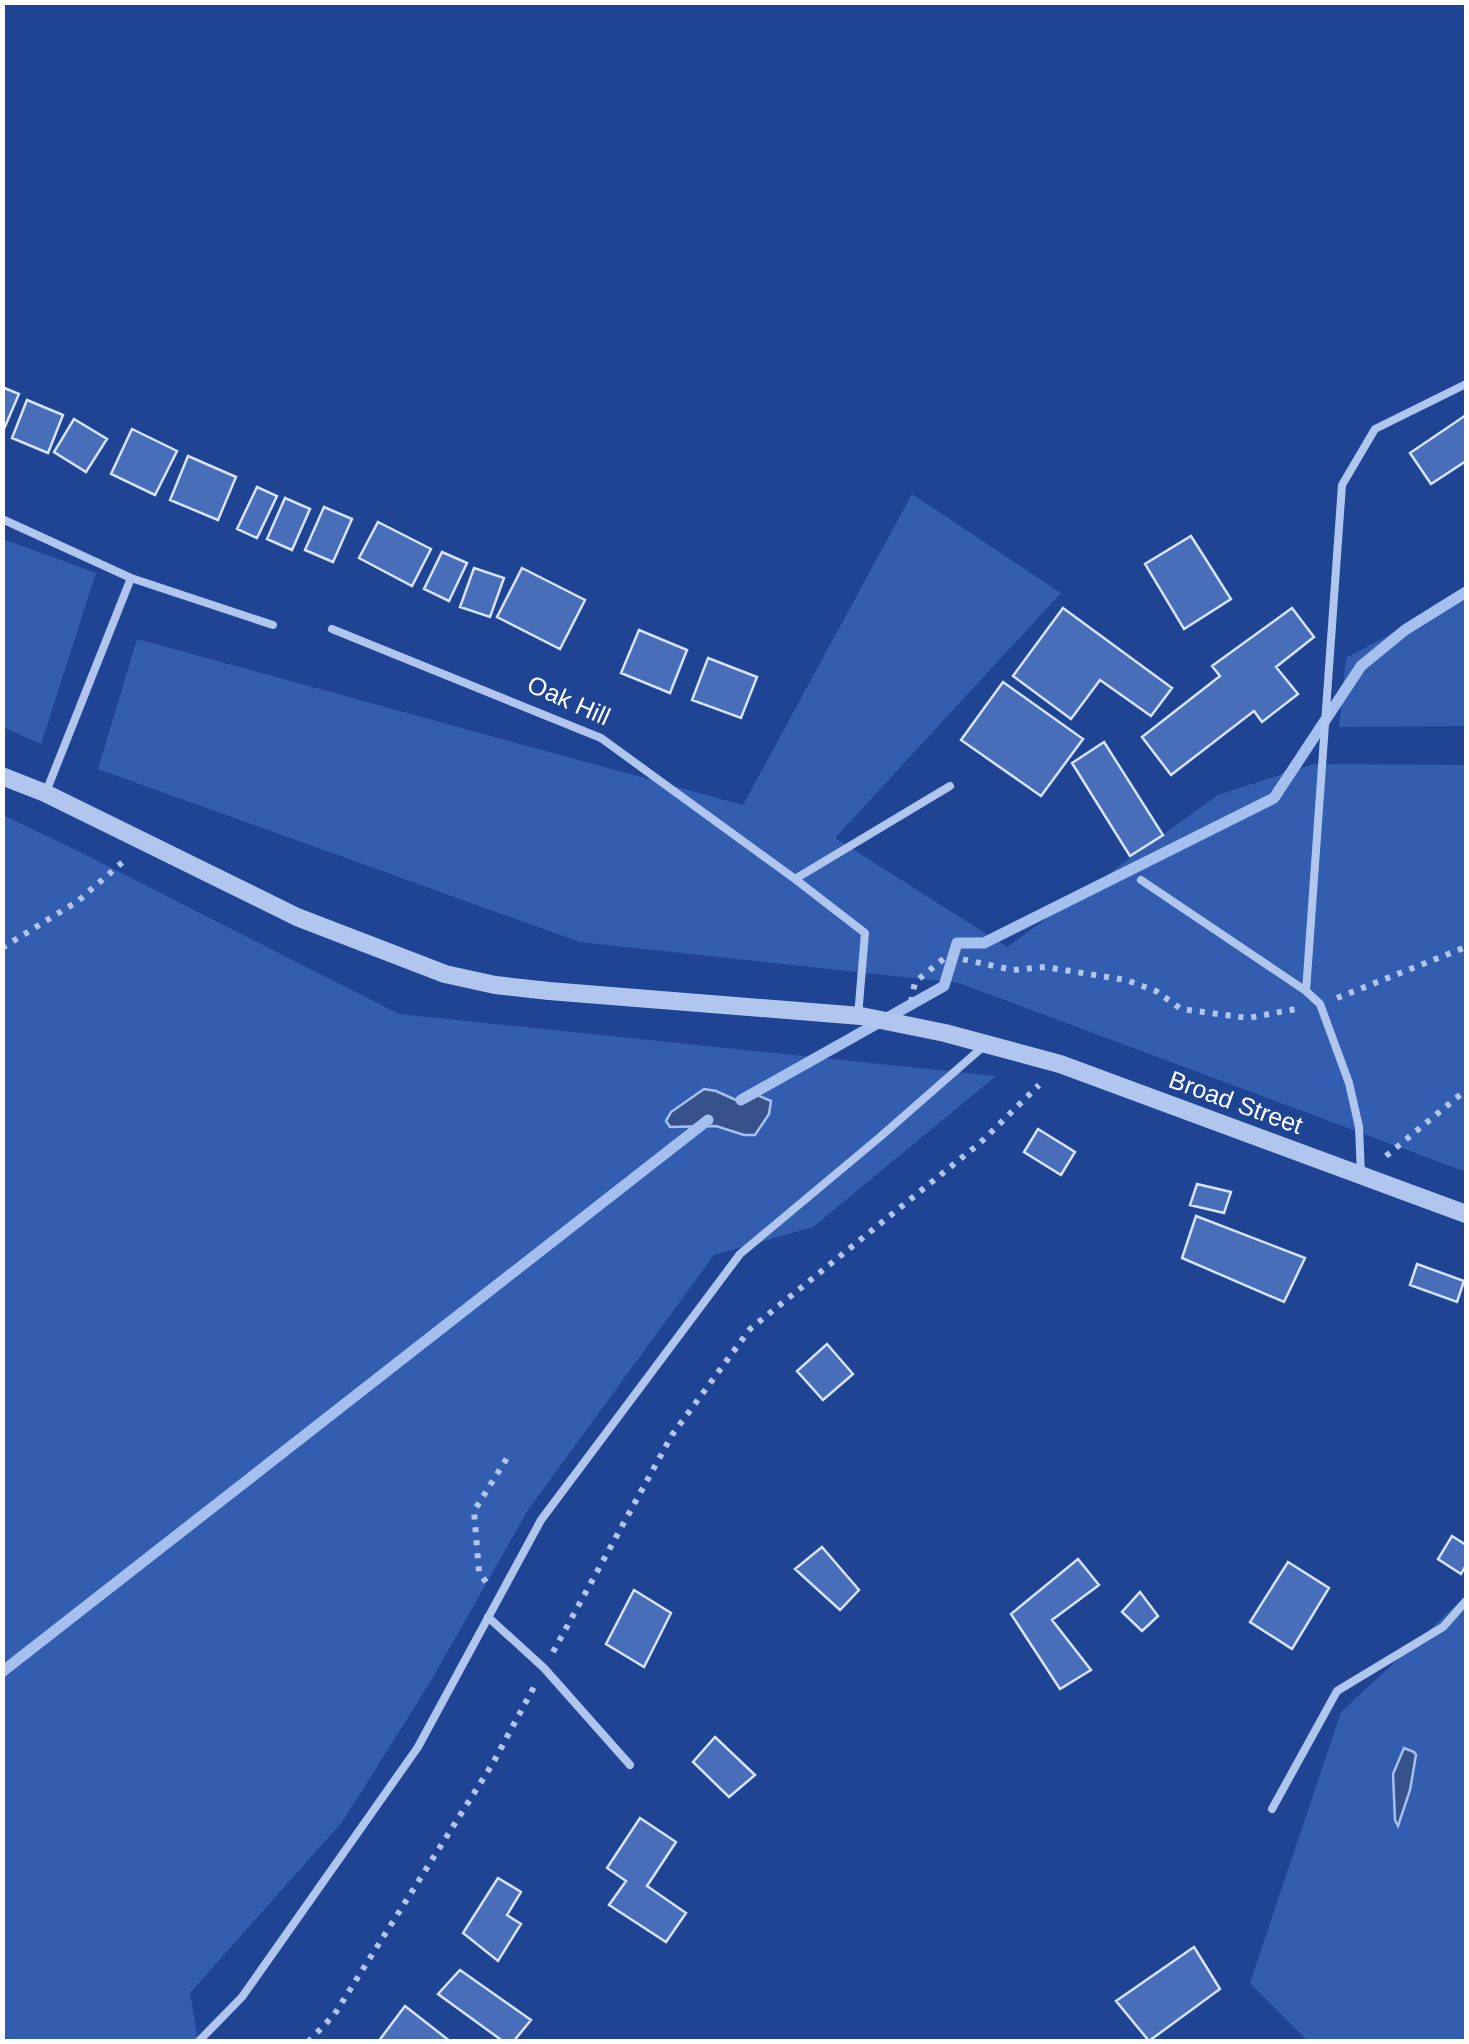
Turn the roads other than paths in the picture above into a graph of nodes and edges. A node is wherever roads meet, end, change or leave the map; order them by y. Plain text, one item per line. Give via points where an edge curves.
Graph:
1 (1466, 384) edge
2 (2, 519) edge
3 (131, 578) junction
4 (273, 625) dead end
5 (332, 629) dead end
6 (2, 776) edge
7 (950, 786) dead end
8 (45, 793) junction
9 (795, 879) junction
10 (1141, 880) dead end
11 (1306, 991) junction
12 (860, 1016) junction
13 (986, 1044) junction
14 (1361, 1176) junction
15 (1466, 1214) edge
16 (1466, 1601) edge
17 (488, 1617) junction
18 (630, 1765) dead end
19 (1272, 1809) dead end
20 (198, 2042) edge

1 - 11 lane via 1376,429 1342,485
2 - 3 lane
3 - 4 lane
3 - 8 lane
5 - 9 lane, Oak Hill via 601,738
6 - 8 street
7 - 9 lane
8 - 12 street via 297,917 446,974 549,991
9 - 12 lane, Oak Hill via 865,933
10 - 11 lane
11 - 14 lane via 1320,1004 1349,1083
12 - 13 street
13 - 14 street, Broad Street via 1060,1064
13 - 17 lane via 740,1254 540,1520
14 - 15 street, Broad Street
16 - 19 lane via 1443,1627 1337,1690
17 - 18 lane via 544,1668
17 - 20 lane via 418,1748 242,1996

